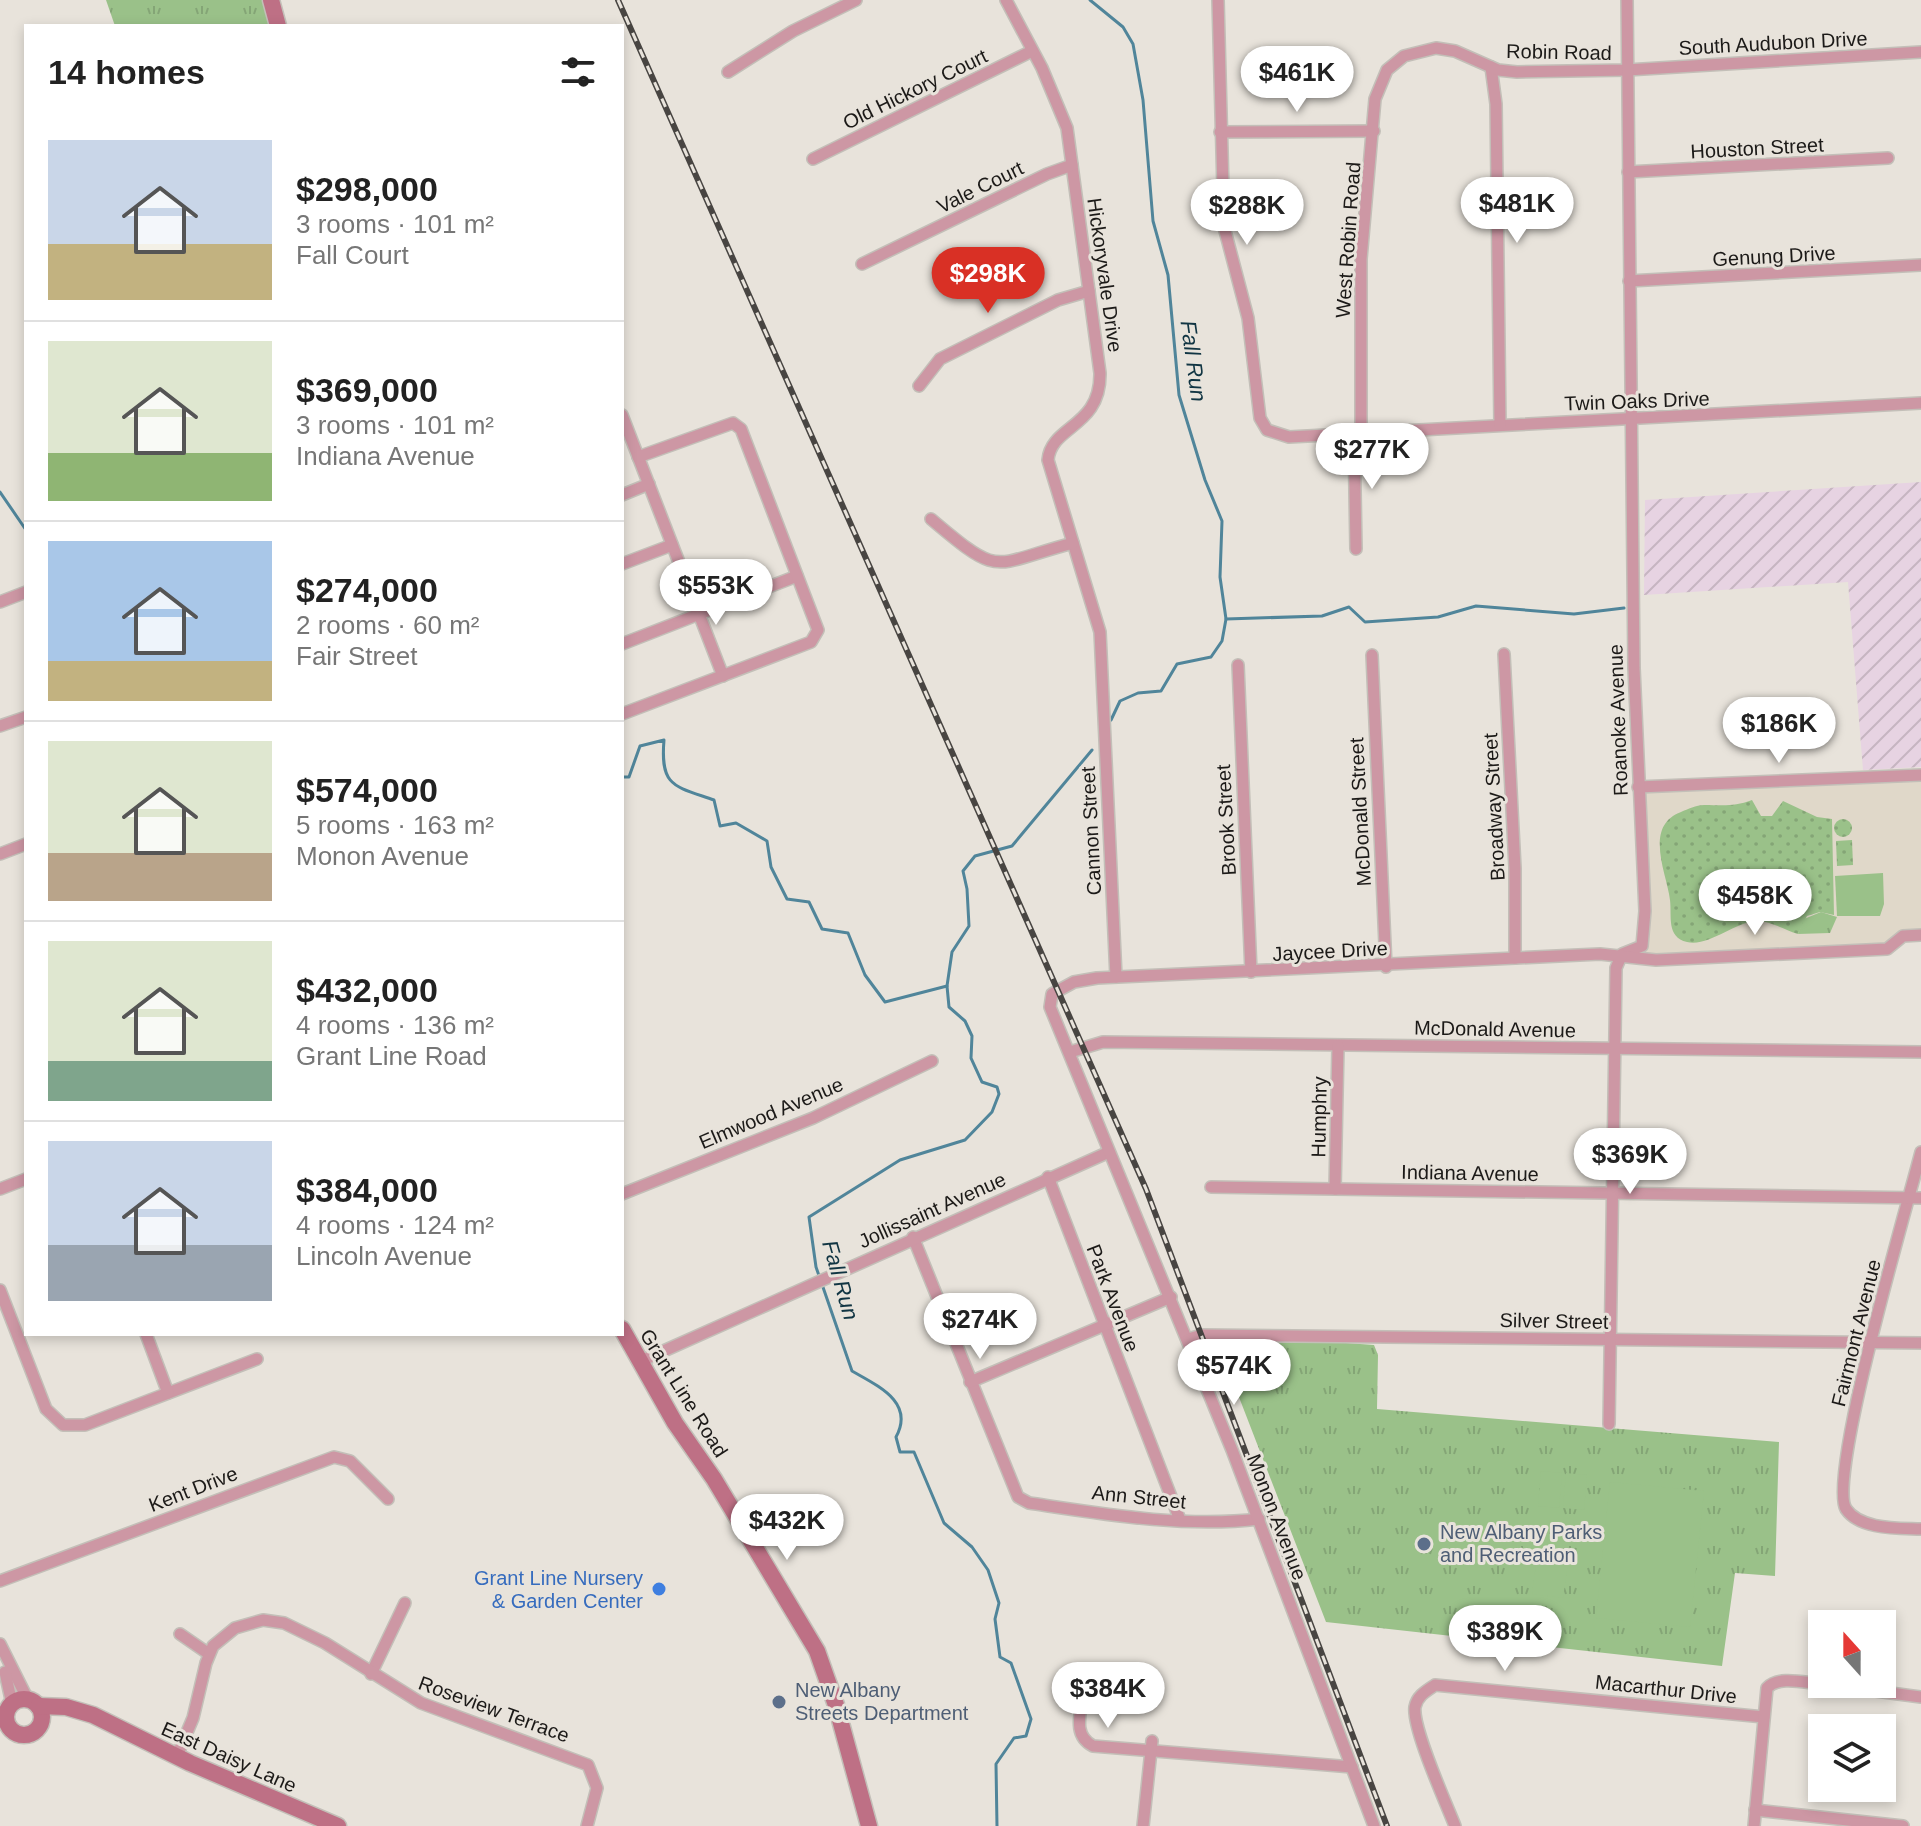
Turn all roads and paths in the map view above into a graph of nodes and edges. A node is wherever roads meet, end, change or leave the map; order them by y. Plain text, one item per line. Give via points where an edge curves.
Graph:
1 (271, 0) edge
2 (856, 0) edge
3 (1006, 0) edge
4 (1218, 0) edge
5 (1627, 0) edge
6 (277, 24) edge
7 (1032, 51) junction
8 (1921, 52) edge
9 (1491, 67) junction
10 (1627, 70) junction
11 (728, 72) dead end
12 (1374, 131) junction
13 (1220, 132) junction
14 (1888, 158) dead end
15 (813, 159) dead end
16 (1072, 165) junction
17 (1628, 172) junction
18 (862, 264) dead end
19 (1921, 265) edge
20 (1629, 281) junction
21 (1089, 291) junction
22 (919, 386) dead end
23 (1921, 403) edge
24 (624, 420) edge
25 (1631, 421) junction
26 (1500, 425) junction
27 (1358, 433) junction
28 (638, 457) junction
29 (649, 484) junction
30 (624, 494) edge
31 (931, 519) dead end
32 (1073, 543) junction
33 (672, 545) junction
34 (1356, 549) dead end
35 (624, 563) edge
36 (797, 576) junction
37 (24, 596) edge
38 (0, 602) edge
39 (699, 614) junction
40 (624, 643) edge
41 (1504, 654) dead end
42 (1372, 655) dead end
43 (1238, 665) dead end
44 (723, 676) junction
45 (1103, 684) joint
46 (624, 713) edge
47 (24, 718) edge
48 (0, 726) edge
49 (1921, 775) edge
50 (1638, 787) junction
51 (24, 845) edge
52 (0, 854) edge
53 (1921, 935) edge
54 (1621, 956) junction
55 (1515, 958) junction
56 (1386, 967) junction
57 (1251, 972) junction
58 (1116, 977) junction
59 (1049, 1002) joint
60 (1338, 1046) junction
61 (1615, 1048) junction
62 (1070, 1052) junction
63 (1921, 1052) edge
64 (932, 1061) dead end
65 (1109, 1152) junction
66 (1921, 1152) edge
67 (1048, 1177) junction
68 (24, 1180) edge
69 (1211, 1187) dead end
70 (0, 1189) edge
71 (1335, 1189) junction
72 (624, 1193) edge
73 (1613, 1193) junction
74 (1915, 1198) edge
75 (913, 1237) junction
76 (0, 1290) edge
77 (1171, 1297) junction
78 (1104, 1326) junction
79 (624, 1333) edge
80 (147, 1336) edge
81 (1188, 1339) junction
82 (1611, 1340) junction
83 (1871, 1342) junction
84 (1921, 1343) edge
85 (257, 1359) dead end
86 (639, 1362) junction
87 (970, 1382) junction
88 (168, 1393) junction
89 (1609, 1424) dead end
90 (388, 1499) dead end
91 (1259, 1519) junction
92 (1180, 1520) junction
93 (1921, 1529) edge
94 (0, 1581) edge
95 (405, 1603) dead end
96 (180, 1634) dead end
97 (0, 1644) edge
98 (209, 1654) junction
99 (0, 1656) edge
100 (371, 1674) junction
101 (1808, 1683) edge
102 (1083, 1693) dead end
103 (1896, 1694) edge
104 (1921, 1697) edge
105 (17, 1717) edge
106 (1764, 1717) junction
107 (1151, 1747) junction
108 (177, 1756) junction
109 (1352, 1767) junction
110 (1755, 1810) junction
111 (338, 1826) edge
112 (587, 1826) edge
113 (869, 1826) edge
114 (1143, 1826) edge
115 (1374, 1826) edge
116 (1455, 1826) edge
117 (1754, 1826) edge
118 (1903, 1826) edge

1 - 6 main road
2 - 11 street
3 - 7 street, Hickoryvale Drive
4 - 13 street
5 - 10 street, Roanoke Avenue
7 - 15 street, Old Hickory Court
7 - 16 street, Hickoryvale Drive via 1064,118
8 - 10 street, South Audubon Drive
9 - 10 street, Robin Road via 1517,72
9 - 12 street, West Robin Road via 1436,48 1404,56 1387,70 1378,89
9 - 26 street
10 - 17 street, Roanoke Avenue
12 - 13 street
12 - 27 street, West Robin Road via 1361,259
13 - 27 street, Twin Oaks Drive via 1224,227 1248,318 1263,426 1281,437
14 - 17 street, Houston Street
16 - 18 street, Vale Court
16 - 21 street, Hickoryvale Drive
17 - 20 street, Roanoke Avenue
19 - 20 street, Genung Drive
20 - 25 street, Roanoke Avenue
21 - 22 street via 1058,300 940,359
21 - 32 street, Hickoryvale Drive via 1099,393 1080,424 1052,445 1048,460
23 - 25 street, Twin Oaks Drive
24 - 28 street
25 - 26 street, Twin Oaks Drive
25 - 50 street, Roanoke Avenue
26 - 27 street, Twin Oaks Drive
27 - 34 street, West Robin Road
28 - 29 street
28 - 36 street via 733,423 741,429
29 - 30 street
29 - 33 street
31 - 32 street via 991,563 1008,563
32 - 45 street, Hickoryvale Drive via 1097,615
33 - 35 street
33 - 39 street
36 - 39 street
36 - 44 street via 818,630 811,642
37 - 38 street
39 - 40 street
39 - 44 street
41 - 55 street, Broadway Street
42 - 56 street, McDonald Street
43 - 57 street, Brook Street
44 - 46 street
45 - 58 street, Cannon Street
47 - 48 street
49 - 50 street
50 - 54 street, Roanoke Avenue via 1644,940 1640,949
51 - 52 street
53 - 54 street, Jaycee Drive via 1903,936 1887,949 1656,960
54 - 55 street, Jaycee Drive
54 - 61 street via 1616,968
55 - 56 street, Jaycee Drive
56 - 57 street, Jaycee Drive
57 - 58 street, Jaycee Drive
58 - 59 street, Jaycee Drive via 1074,982 1052,994
59 - 62 street, Monon Avenue
60 - 61 street, McDonald Avenue
60 - 62 street, McDonald Avenue via 1103,1042
60 - 71 street, Humphry
61 - 63 street, McDonald Avenue
61 - 73 street
62 - 65 street, Monon Avenue
64 - 72 street, Elmwood Avenue via 813,1118
65 - 67 street, Jollissaint Avenue
65 - 77 street, Monon Avenue
66 - 74 street, Fairmont Avenue
67 - 75 street, Jollissaint Avenue
67 - 78 street, Park Avenue
68 - 70 street
69 - 71 street, Indiana Avenue
71 - 73 street, Indiana Avenue
73 - 74 street, Indiana Avenue
73 - 82 street
74 - 83 street, Fairmont Avenue
75 - 86 street, Jollissaint Avenue
75 - 87 street
76 - 88 street via 46,1409 56,1422 85,1425
77 - 78 street
77 - 81 street, Monon Avenue
78 - 87 street
78 - 92 street, Park Avenue
79 - 86 main road, Grant Line Road
80 - 88 street
81 - 82 street, Silver Street via 1202,1335
81 - 91 street, Monon Avenue
82 - 83 street, Silver Street
82 - 89 street
83 - 84 street, Silver Street
83 - 93 street, Fairmont Avenue via 1842,1478 1845,1506 1858,1520
85 - 88 street
86 - 113 main road, Grant Line Road via 817,1651
87 - 92 street, Ann Street via 1018,1497 1050,1506
90 - 94 street, Kent Drive via 350,1461 334,1457
91 - 92 street, Ann Street
91 - 109 street, Monon Avenue
95 - 100 street
96 - 98 street
97 - 105 street
98 - 100 street, Roseview Terrace via 235,1628 274,1621 325,1643
98 - 108 street
99 - 105 street
100 - 112 street, Roseview Terrace via 421,1703 588,1765 597,1788
101 - 106 street via 1772,1683
102 - 107 street via 1079,1730 1084,1741 1093,1746
103 - 104 street
105 - 108 main road, East Daisy Lane via 59,1715 105,1723
106 - 110 street
106 - 116 street, Macarthur Drive via 1435,1685 1421,1693 1416,1727
107 - 109 street
107 - 114 street
108 - 111 main road, East Daisy Lane
109 - 115 street, Monon Avenue
110 - 117 street
110 - 118 street

